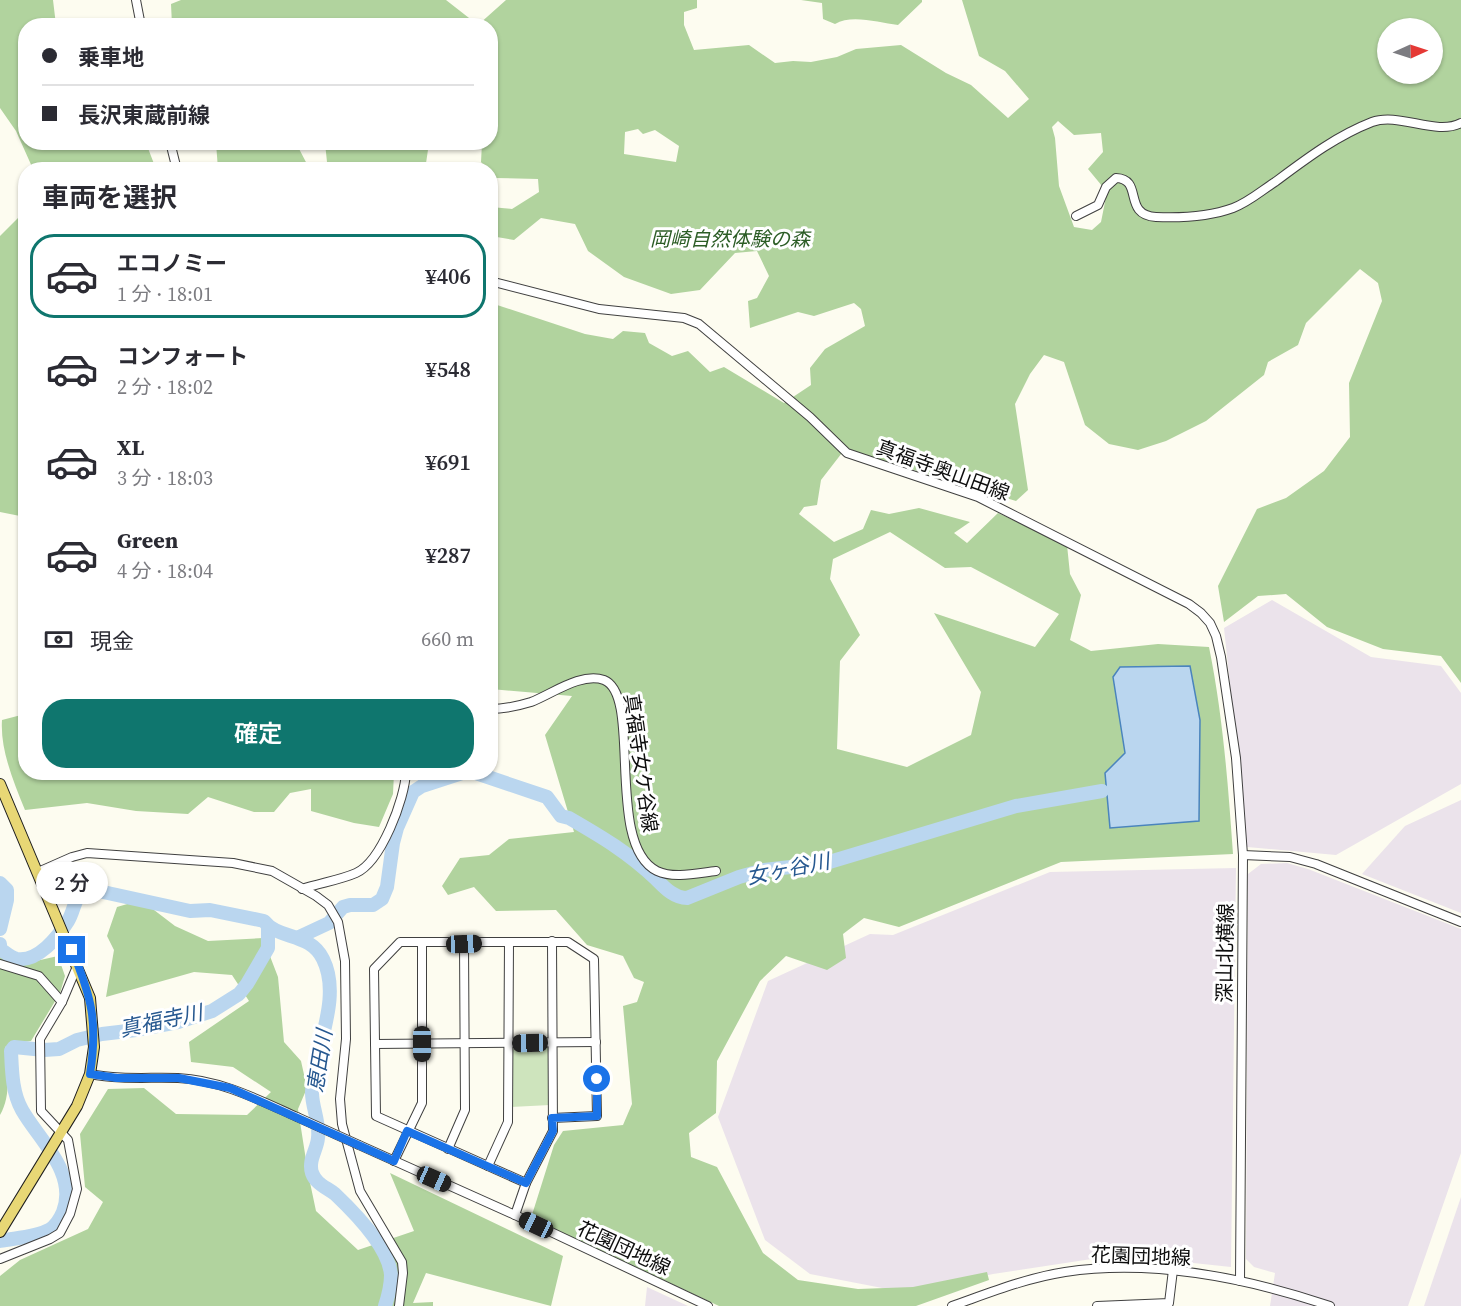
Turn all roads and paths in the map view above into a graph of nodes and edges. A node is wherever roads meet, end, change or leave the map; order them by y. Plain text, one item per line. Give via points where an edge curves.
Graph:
1 (136, 0) edge
2 (139, 18) edge
3 (1461, 123) edge
4 (1076, 216) dead end
5 (498, 283) edge
6 (498, 709) edge
7 (405, 780) edge
8 (0, 784) edge
9 (1243, 855) junction
10 (716, 871) dead end
11 (38, 872) junction
12 (302, 889) junction
13 (1461, 922) edge
14 (552, 941) junction
15 (509, 942) junction
16 (422, 943) junction
17 (464, 944) junction
18 (0, 964) edge
19 (78, 964) junction
20 (62, 1002) junction
21 (596, 1042) junction
22 (552, 1043) junction
23 (375, 1044) junction
24 (422, 1044) junction
25 (465, 1044) junction
26 (508, 1044) junction
27 (90, 1074) junction
28 (552, 1118) junction
29 (407, 1131) junction
30 (59, 1136) junction
31 (448, 1149) junction
32 (394, 1161) junction
33 (488, 1166) junction
34 (526, 1183) junction
35 (515, 1215) junction
36 (2, 1225) edge
37 (0, 1259) edge
38 (1173, 1270) junction
39 (1240, 1281) junction
40 (399, 1306) edge
41 (708, 1306) edge
42 (952, 1306) edge
43 (1097, 1306) edge
44 (1330, 1306) edge

1 - 2 street
3 - 4 street via 1451,127 1375,121 1333,140 1231,209 1143,215 1138,211 1131,185 1116,178 1106,187 1098,206
5 - 9 street, 真福寺奥山田線 via 599,309 684,318 699,324 847,453 978,497 1201,612 1216,636 1221,657 1236,758
6 - 10 street, 真福寺女ケ谷線 via 532,701 583,680 612,685 625,738 628,818 637,847 652,868 665,874
7 - 12 street via 396,816 373,860 357,873
8 - 11 main road
9 - 13 street via 1316,864
9 - 39 street, 深山北横線
11 - 12 street via 87,853 233,862 272,871
11 - 19 main road
12 - 40 street via 328,905 340,931 346,977 342,1124 360,1191 402,1262
14 - 15 street
14 - 21 street via 567,942 594,959
14 - 22 street
15 - 17 street
15 - 26 street
16 - 17 street
16 - 23 street via 400,942 374,969
16 - 24 street
17 - 25 street
18 - 20 street via 39,976
19 - 20 street
19 - 27 main road via 90,998 94,1028
20 - 30 street via 39,1042 41,1111
21 - 22 street
21 - 28 street via 597,1116
22 - 26 street
22 - 28 street
23 - 24 street
23 - 29 street via 376,1116
24 - 25 street
24 - 29 street via 422,1103
25 - 26 street
25 - 31 street via 465,1110
26 - 33 street via 508,1122
27 - 30 main road
27 - 32 street, 花園団地線, bridge via 179,1078 230,1088
28 - 34 street via 553,1131
29 - 31 street
29 - 32 street
30 - 36 main road
30 - 37 street via 68,1140 77,1189 70,1214 60,1233
31 - 33 street
32 - 35 street, 花園団地線
33 - 34 street
34 - 35 street
35 - 41 street, 花園団地線
38 - 39 street, 花園団地線
38 - 42 street, 花園団地線 via 1101,1268 1064,1272
38 - 43 street via 1169,1303
39 - 44 street, 花園団地線

